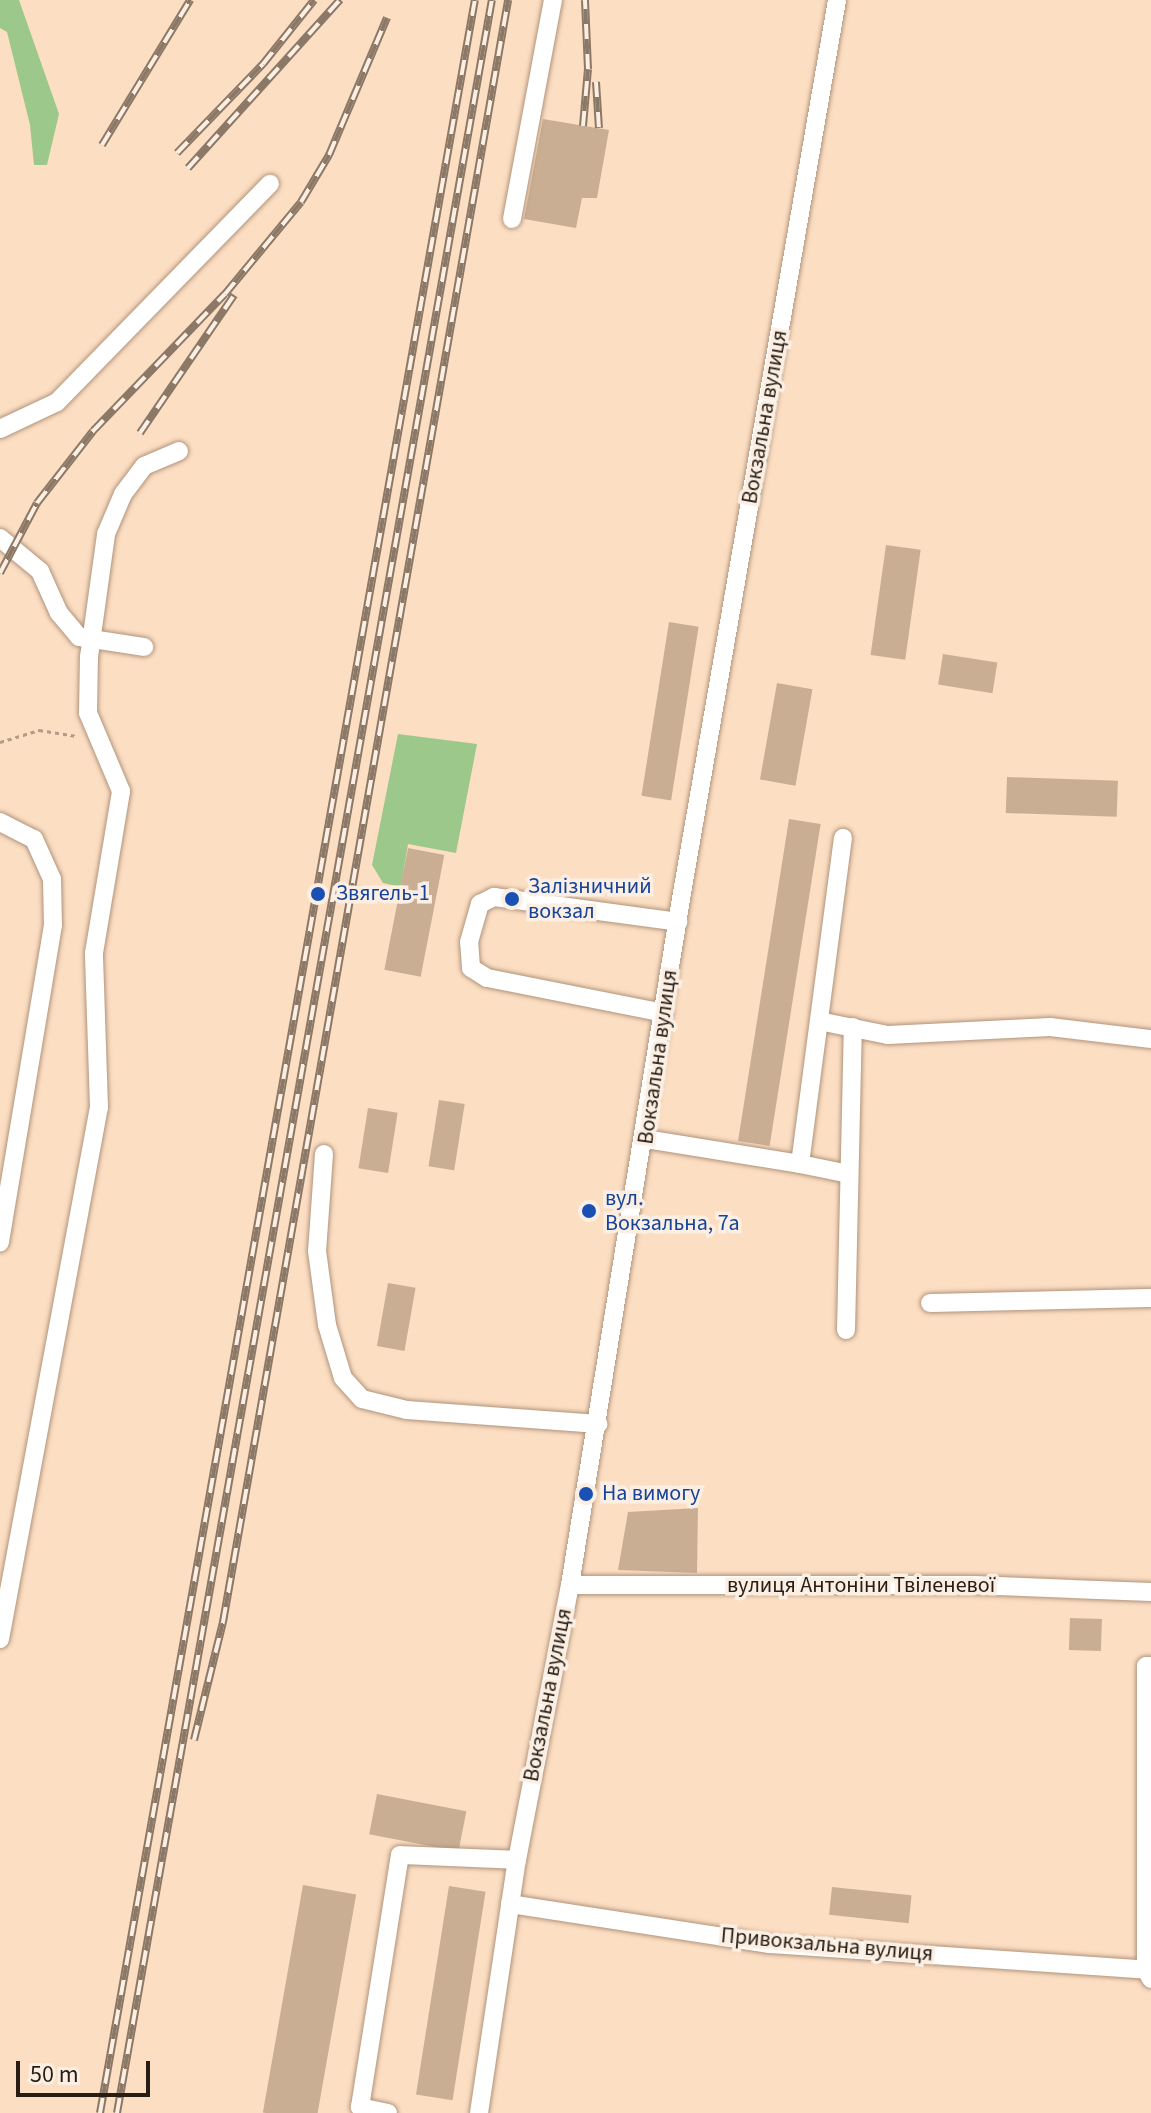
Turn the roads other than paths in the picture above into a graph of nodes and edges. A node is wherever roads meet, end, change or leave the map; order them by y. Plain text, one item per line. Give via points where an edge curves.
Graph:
1 (553, 0) edge
2 (837, 0) edge
3 (270, 184) dead end
4 (512, 219) dead end
5 (0, 429) edge
6 (179, 451) dead end
7 (0, 538) edge
8 (92, 639) junction
9 (144, 647) dead end
10 (0, 822) edge
11 (843, 838) dead end
12 (678, 922) junction
13 (664, 1013) junction
14 (819, 1021) junction
15 (853, 1027) junction
16 (1151, 1039) edge
17 (646, 1139) junction
18 (324, 1154) dead end
19 (800, 1164) junction
20 (849, 1174) junction
21 (0, 1243) edge
22 (1151, 1298) edge
23 (930, 1303) dead end
24 (846, 1330) dead end
25 (598, 1424) junction
26 (570, 1585) junction
27 (1151, 1592) edge
28 (0, 1639) edge
29 (1151, 1666) edge
30 (517, 1860) junction
31 (510, 1904) junction
32 (1148, 1974) edge
33 (388, 2113) edge
34 (479, 2113) edge

1 - 4 street
2 - 12 street, Вокзальна вулиця
3 - 5 street via 57,402
6 - 8 street via 144,466 123,494 106,534
7 - 8 street via 40,571 59,613 79,637
8 - 9 street
8 - 28 street via 88,713 121,791 94,953 99,1107
10 - 21 street via 34,839 52,879 53,925
11 - 14 street
12 - 13 street, Вокзальна вулиця
12 - 13 street via 494,897 480,904 469,942 471,968 487,978
13 - 17 street, Вокзальна вулиця
14 - 15 street
14 - 19 street
15 - 16 street via 888,1035 1050,1027
15 - 20 street
17 - 19 street
17 - 25 street, Вокзальна вулиця
18 - 25 street via 317,1251 327,1325 343,1378 362,1399 407,1410
19 - 20 street
20 - 24 street
22 - 23 street
25 - 26 street, Вокзальна вулиця
26 - 27 street, вулиця Антоніни Твіленевої via 974,1585
26 - 30 street, Вокзальна вулиця
29 - 32 street via 1146,1666
30 - 31 street, Вокзальна вулиця
30 - 33 street via 400,1855 360,2107
31 - 32 street, Привокзальна вулиця via 769,1944
31 - 34 street, Вокзальна вулиця

